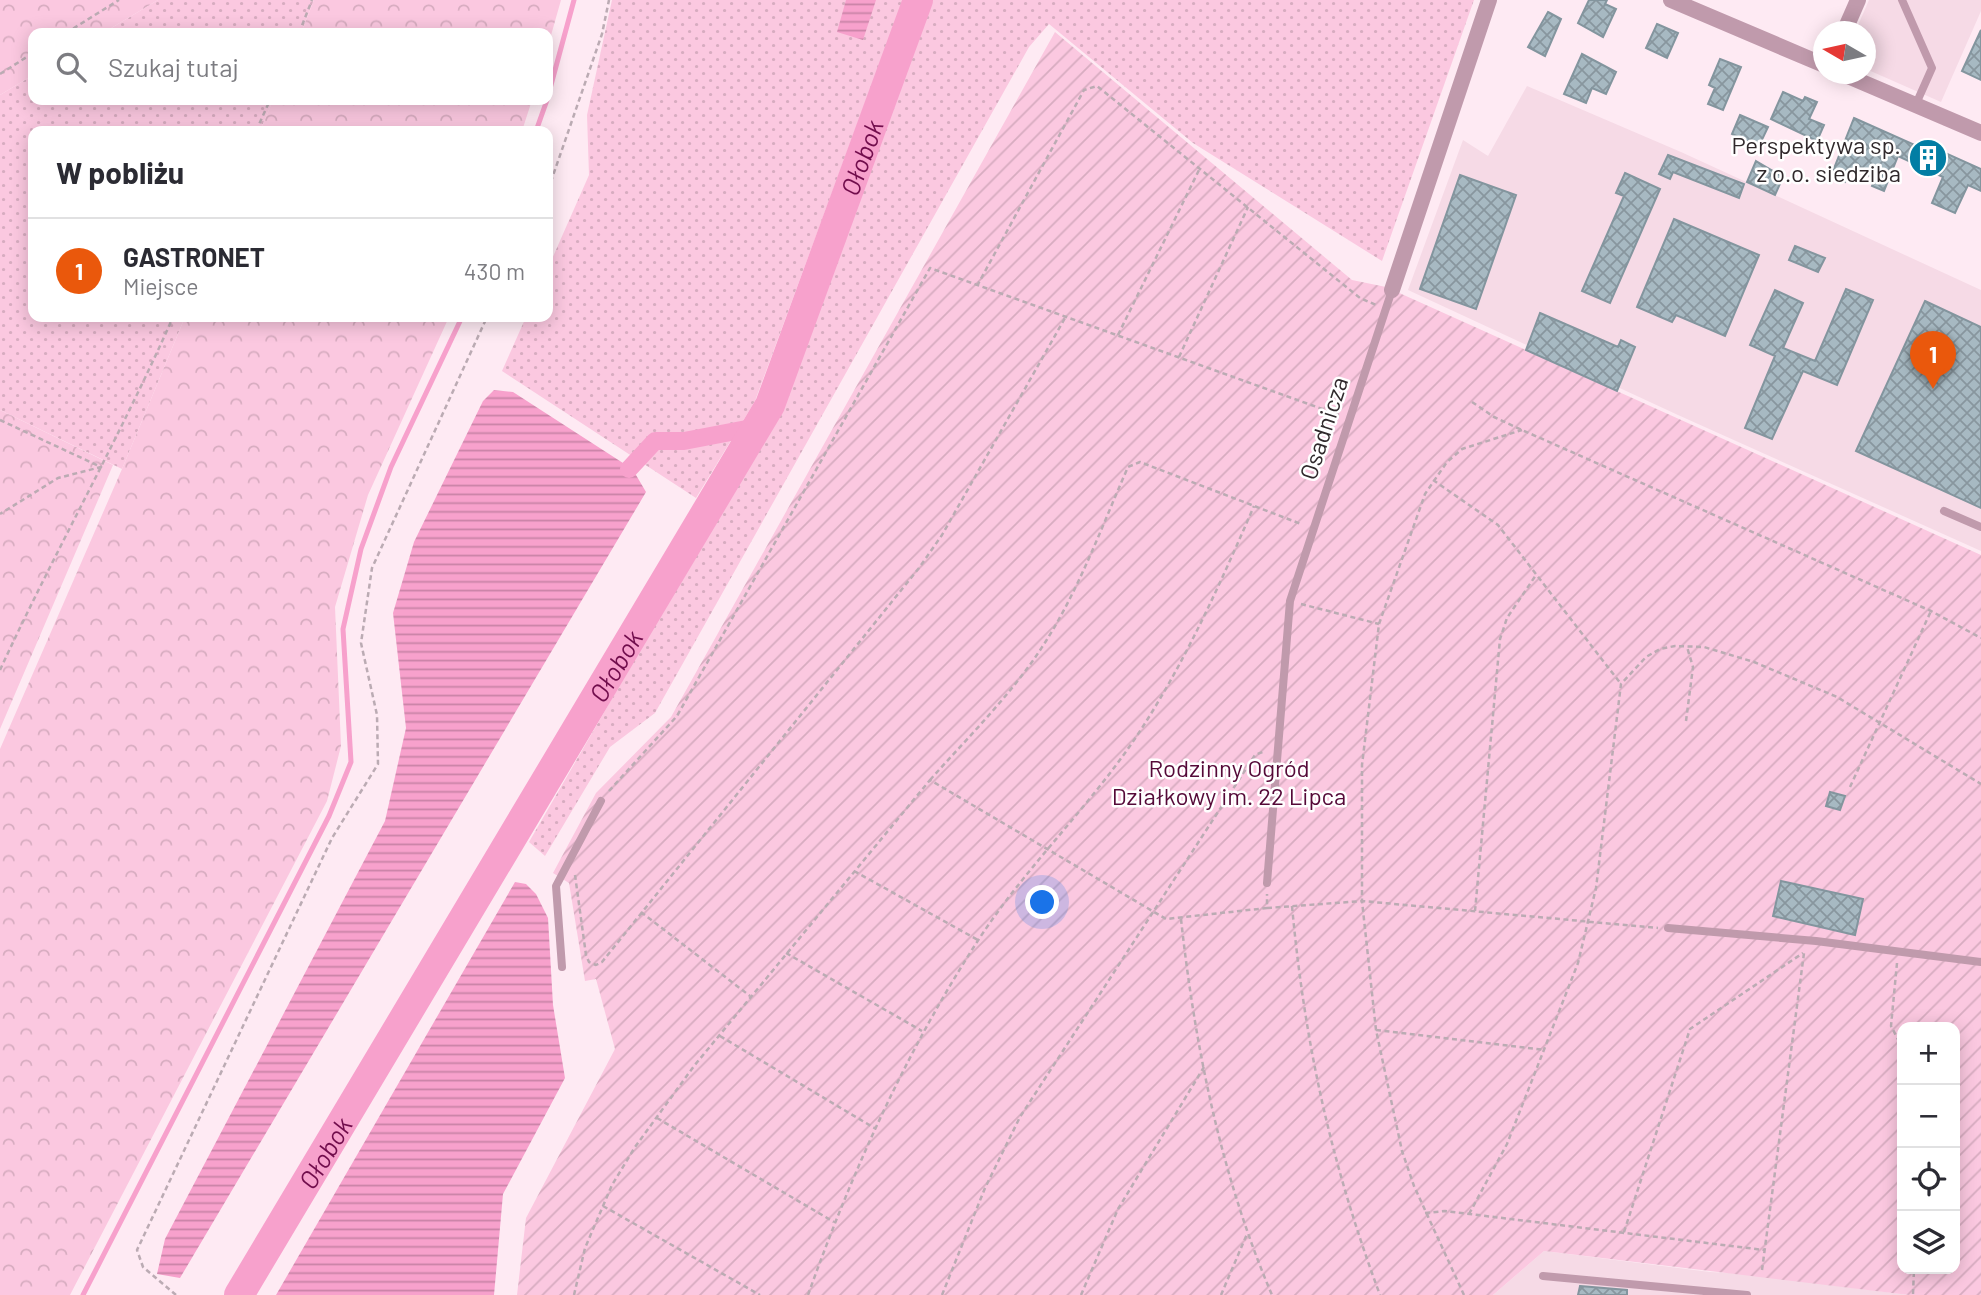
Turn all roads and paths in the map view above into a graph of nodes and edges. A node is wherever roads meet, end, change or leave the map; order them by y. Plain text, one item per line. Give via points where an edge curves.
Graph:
1 (119, 0) edge
2 (312, 0) edge
3 (609, 0) edge
4 (1489, 0) edge
5 (1671, 0) edge
6 (1857, 0) edge
7 (1902, 0) edge
8 (1848, 21) edge
9 (74, 28) edge
10 (301, 28) edge
11 (28, 56) edge
12 (1813, 60) edge
13 (0, 74) edge
14 (1867, 84) edge
15 (1916, 104) junction
16 (268, 105) edge
17 (258, 126) edge
18 (1981, 133) edge
19 (1200, 168) junction
20 (553, 176) edge
21 (1248, 207) junction
22 (977, 286) junction
23 (1392, 290) joint
24 (1386, 309) junction
25 (1065, 318) junction
26 (171, 322) edge
27 (485, 322) edge
28 (1118, 336) junction
29 (1178, 358) junction
30 (1472, 402) dead end
31 (1349, 419) junction
32 (0, 420) edge
33 (1522, 430) junction
34 (101, 467) junction
35 (1433, 480) junction
36 (1254, 506) junction
37 (1944, 511) dead end
38 (0, 514) edge
39 (1981, 527) edge
40 (1314, 529) junction
41 (1536, 575) junction
42 (1290, 601) junction
43 (1931, 611) junction
44 (1379, 624) junction
45 (1981, 638) edge
46 (1687, 647) junction
47 (0, 670) edge
48 (1620, 684) junction
49 (1879, 720) junction
50 (1686, 721) dead end
51 (1276, 747) junction
52 (930, 780) junction
53 (1981, 784) edge
54 (1850, 787) dead end
55 (601, 801) joint
56 (1047, 848) junction
57 (565, 869) junction
58 (854, 871) junction
59 (1267, 883) joint
60 (1362, 901) junction
61 (1292, 906) junction
62 (1267, 908) junction
63 (1151, 910) junction
64 (1475, 911) junction
65 (641, 912) junction
66 (1180, 917) junction
67 (1590, 922) junction
68 (1668, 928) joint
69 (978, 940) junction
70 (1816, 941) junction
71 (786, 953) junction
72 (1804, 953) junction
73 (1898, 953) junction
74 (1981, 962) edge
75 (562, 967) dead end
76 (751, 996) junction
77 (1376, 1030) junction
78 (922, 1031) junction
79 (720, 1036) junction
80 (1897, 1037) edge
81 (1545, 1050) junction
82 (1204, 1067) junction
83 (657, 1118) junction
84 (876, 1129) junction
85 (603, 1206) junction
86 (1425, 1213) junction
87 (1469, 1214) junction
88 (834, 1222) junction
89 (1248, 1231) junction
90 (1624, 1232) junction
91 (1764, 1250) junction
92 (1762, 1270) dead end
93 (1914, 1274) edge
94 (1543, 1276) dead end
95 (1913, 1293) edge
96 (176, 1295) edge
97 (574, 1295) edge
98 (760, 1295) edge
99 (808, 1295) edge
100 (942, 1295) edge
101 (1081, 1295) edge
102 (1221, 1295) edge
103 (1272, 1295) edge
104 (1380, 1295) edge
105 (1464, 1295) edge
106 (1747, 1295) edge

1 - 9 path
2 - 10 path
3 - 20 path via 602,34
4 - 23 street, Osadnicza
5 - 12 street
6 - 8 street
7 - 15 lane via 1932,68
11 - 13 path
14 - 15 street
15 - 18 street
16 - 17 path
19 - 21 path
19 - 22 path via 1097,86 1084,90
19 - 28 path
21 - 24 path via 1360,298
21 - 29 path
22 - 25 path
22 - 55 path via 930,268 677,716
23 - 24 lane, Osadnicza
24 - 31 lane, Osadnicza
25 - 28 path
25 - 65 path via 934,546
26 - 34 path
27 - 96 path via 372,568 361,643 377,715 378,764 332,838 137,1250 144,1267
28 - 29 path
29 - 31 path
30 - 33 path
31 - 40 lane, Osadnicza
32 - 34 path
33 - 35 path via 1462,449
33 - 43 path
34 - 38 path via 58,478
34 - 47 path
35 - 41 path via 1498,525
35 - 44 path via 1416,514
36 - 40 path
36 - 52 path via 1140,462 1128,467 1068,604 1046,641 1025,673
36 - 56 path via 1211,604 1142,728
37 - 39 lane
40 - 42 lane, Osadnicza
41 - 48 path
41 - 64 path via 1507,618 1500,639
42 - 44 path
42 - 51 lane, Osadnicza
43 - 45 path
43 - 49 path
44 - 60 path via 1362,765
46 - 48 path via 1660,649
46 - 49 path via 1723,651 1754,662
46 - 50 path via 1693,667
48 - 67 path
49 - 53 path
49 - 54 path
51 - 59 lane, Osadnicza
51 - 63 path via 1255,755
52 - 56 path
52 - 58 path
55 - 57 lane
56 - 63 path
56 - 69 path
57 - 65 path via 576,875 589,962 602,962
57 - 75 lane via 556,886
58 - 69 path
58 - 71 path
59 - 62 path
60 - 61 path
60 - 64 path
60 - 77 path
61 - 62 path
61 - 104 path via 1299,985 1319,1098 1349,1211
62 - 66 path
63 - 66 path via 1166,919
63 - 100 path via 1020,1117 985,1188
64 - 67 path
65 - 76 path
66 - 82 path
67 - 68 path
67 - 81 path
68 - 70 lane
69 - 78 path
70 - 72 path
70 - 73 lane
71 - 76 path
71 - 78 path
72 - 90 path via 1690,1029
72 - 91 path
73 - 74 lane
73 - 80 path via 1891,1026
76 - 79 path
77 - 81 path
77 - 86 path via 1402,1151
78 - 84 path
79 - 83 path
79 - 84 path
81 - 87 path via 1507,1144
82 - 89 path via 1226,1164
82 - 101 path via 1118,1209
83 - 85 path
83 - 88 path
84 - 88 path
85 - 97 path via 585,1248
85 - 98 path
86 - 87 path
86 - 105 path
87 - 90 path
88 - 99 path
89 - 102 path
89 - 103 path
90 - 91 path
91 - 92 path
93 - 95 path
94 - 106 lane

